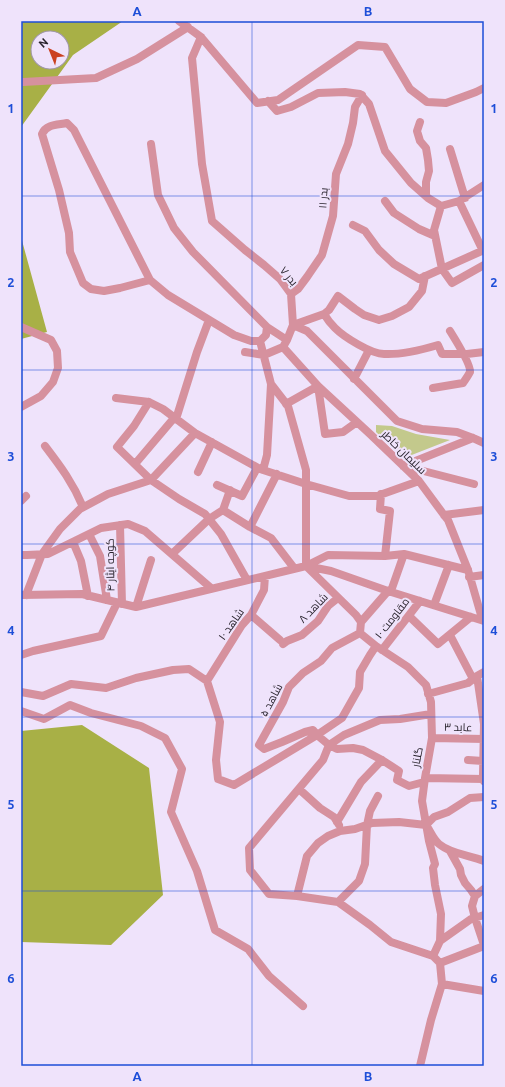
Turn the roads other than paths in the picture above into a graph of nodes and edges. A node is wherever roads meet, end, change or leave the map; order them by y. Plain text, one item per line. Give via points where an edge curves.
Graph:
1 (179, 21) edge
2 (188, 27) junction
3 (201, 37) junction
4 (21, 82) edge
5 (484, 88) edge
6 (362, 95) junction
7 (268, 101) junction
8 (420, 122) dead end
9 (151, 144) dead end
10 (450, 149) dead end
11 (484, 185) edge
12 (426, 196) junction
13 (462, 199) junction
14 (385, 201) dead end
15 (441, 206) junction
16 (353, 225) dead end
17 (435, 236) junction
18 (481, 252) edge
19 (484, 265) edge
20 (442, 269) junction
21 (425, 276) junction
22 (150, 280) junction
23 (291, 294) junction
24 (324, 314) junction
25 (209, 320) junction
26 (293, 325) junction
27 (21, 327) edge
28 (267, 327) junction
29 (450, 331) dead end
30 (260, 341) junction
31 (285, 344) junction
32 (369, 350) junction
33 (245, 352) dead end
34 (484, 352) edge
35 (463, 354) junction
36 (264, 355) junction
37 (354, 378) junction
38 (270, 384) junction
39 (318, 386) junction
40 (433, 388) dead end
41 (116, 398) dead end
42 (149, 402) junction
43 (286, 404) junction
44 (21, 407) edge
45 (175, 418) junction
46 (357, 422) junction
47 (195, 434) junction
48 (473, 438) junction
49 (212, 442) junction
50 (484, 443) edge
51 (45, 446) dead end
52 (135, 464) junction
53 (403, 466) junction
54 (260, 469) junction
55 (198, 472) dead end
56 (277, 474) junction
57 (151, 480) junction
58 (419, 481) junction
59 (306, 484) junction
60 (474, 484) dead end
61 (218, 485) dead end
62 (230, 490) junction
63 (381, 494) junction
64 (83, 507) junction
65 (223, 510) junction
66 (484, 510) edge
67 (444, 515) junction
68 (209, 519) junction
69 (120, 525) junction
70 (250, 527) junction
71 (89, 534) junction
72 (73, 542) junction
73 (42, 554) junction
74 (172, 554) junction
75 (404, 554) junction
76 (21, 555) edge
77 (385, 556) junction
78 (151, 560) dead end
79 (449, 565) junction
80 (306, 566) junction
81 (294, 568) junction
82 (468, 573) junction
83 (484, 575) edge
84 (265, 576) junction
85 (247, 580) junction
86 (211, 588) junction
87 (390, 591) junction
88 (23, 595) edge
89 (88, 596) junction
90 (338, 598) junction
91 (107, 600) junction
92 (420, 601) junction
93 (120, 603) junction
94 (434, 605) junction
95 (136, 607) junction
96 (251, 615) junction
97 (409, 616) junction
98 (471, 617) junction
99 (484, 620) edge
100 (361, 622) junction
101 (360, 633) junction
102 (450, 635) junction
103 (379, 648) junction
104 (21, 655) edge
105 (478, 676) edge
106 (207, 680) junction
107 (21, 692) edge
108 (428, 694) junction
109 (21, 711) edge
110 (431, 714) junction
111 (317, 735) junction
112 (432, 738) junction
113 (484, 739) edge
114 (329, 745) junction
115 (382, 760) junction
116 (468, 760) dead end
117 (483, 761) edge
118 (425, 780) junction
119 (484, 780) edge
120 (298, 789) junction
121 (378, 796) dead end
122 (484, 797) edge
123 (337, 822) junction
124 (367, 825) junction
125 (426, 825) junction
126 (346, 830) junction
127 (450, 851) junction
128 (484, 861) edge
129 (484, 889) edge
130 (297, 896) junction
131 (475, 896) junction
132 (338, 902) junction
133 (484, 915) edge
134 (474, 918) junction
135 (440, 941) junction
136 (484, 946) edge
137 (433, 956) junction
138 (440, 963) junction
139 (442, 984) junction
140 (484, 991) edge
141 (303, 1006) dead end
142 (420, 1066) edge

1 - 2 street
2 - 3 street
2 - 4 street via 137,59 96,78
3 - 7 street via 258,103
3 - 23 street, بدر ۷ via 192,58 202,164 212,221 280,279
5 - 7 street via 446,103 427,102 410,89 385,47 358,45 278,100
6 - 7 street via 345,92 318,93 277,111
6 - 12 street via 369,104 385,151 411,183
6 - 23 street, بدر ۱۱ via 355,107 354,123 336,174 333,216 322,255 298,289
8 - 12 street via 417,131 420,141 426,148 429,171
9 - 28 street, سلیمان خاطر via 158,195 174,228 193,252
10 - 13 street
11 - 13 street
12 - 15 street
13 - 15 street
13 - 18 street
14 - 17 street via 394,214
15 - 17 street via 434,230
16 - 21 street via 365,231 379,250 394,264 420,278
17 - 20 street
18 - 19 street
18 - 20 street
19 - 20 street via 452,283
20 - 21 street
21 - 24 street via 422,291 409,307 392,316 379,320 364,315 338,296
22 - 22 street via 104,291 91,290 83,283 70,252 69,233 42,134 44,130 50,126 67,123 74,130
22 - 25 street via 168,295
23 - 26 street, بدر ۷
24 - 26 street
24 - 32 street via 336,329
25 - 30 street via 234,335 251,341
25 - 45 street
26 - 31 street
26 - 37 street via 307,331
27 - 44 street via 51,340 57,351 58,368 53,382 41,396
28 - 30 street via 266,335
28 - 31 street, سلیمان خاطر
29 - 35 street
30 - 36 street
31 - 36 street
31 - 39 street, سلیمان خاطر
32 - 35 street via 383,354 438,346 442,354
32 - 37 street
33 - 36 street
34 - 35 street
35 - 40 street via 470,369 463,383
36 - 38 street
37 - 48 street via 397,421 422,429 457,432
38 - 43 street
38 - 54 street via 267,455
39 - 43 street
39 - 46 street, سلیمان خاطر
39 - 46 street via 325,434 343,432
41 - 42 street
42 - 45 street
42 - 52 street via 117,447
43 - 59 street via 306,470
45 - 47 street
45 - 52 street
46 - 53 street, سلیمان خاطر
47 - 49 street
47 - 57 street
48 - 50 street
48 - 53 street
49 - 54 street
49 - 55 street
51 - 64 street via 77,491
52 - 57 street
53 - 58 street, سلیمان خاطر
53 - 60 street
54 - 56 street
54 - 62 street via 242,496
56 - 59 street
56 - 70 street
57 - 64 street via 108,494
57 - 68 street
58 - 63 street
58 - 67 street, سلیمان خاطر
59 - 63 street via 349,496
59 - 80 street
61 - 62 street
62 - 65 street
63 - 77 street via 380,509 390,511
64 - 73 street via 60,529
65 - 68 street
65 - 70 street
66 - 67 street
67 - 82 street, سلیمان خاطر
68 - 74 street
68 - 85 street via 221,534
69 - 71 street via 101,528
69 - 74 street via 128,524 145,531
69 - 93 street, کوچه ایثار ۴
70 - 81 street via 271,538
71 - 72 street
71 - 91 street via 100,556
72 - 73 street via 48,554
72 - 89 street via 81,561
73 - 76 street
73 - 88 street
74 - 86 street
75 - 77 street
75 - 79 street
75 - 87 street
77 - 80 street via 328,555
78 - 95 street
79 - 82 street
79 - 94 street
80 - 81 street
80 - 87 street via 331,571
80 - 90 street
81 - 84 street
82 - 83 street
82 - 99 street, سلیمان خاطر
84 - 85 street
84 - 96 street, شاهد ۱۰ via 264,590
85 - 86 street
86 - 95 street
87 - 92 street
87 - 100 street
88 - 89 street
89 - 91 street
90 - 96 street, شاهد ۸ via 302,635 287,641 281,642
90 - 100 street
91 - 93 street
92 - 94 street
92 - 97 street, مقاومت ۱۰
93 - 95 street
93 - 104 street via 101,636
94 - 98 street
96 - 106 street, شاهد ۱۰
97 - 102 street via 438,644
97 - 103 street, مقاومت ۱۰
98 - 99 street
98 - 102 street
100 - 101 street
101 - 103 street
101 - 111 street, شاهد ۵ via 332,648 321,661 303,673 289,687 259,745 264,749 313,730
102 - 105 street
103 - 108 street via 408,667 426,685
103 - 111 street, مقاومت ۱۰ via 370,655 360,672 359,688 342,718
105 - 108 street via 468,683
105 - 113 street
106 - 107 street via 189,669 173,670 106,688 71,684 43,696
106 - 111 street, مقاومت ۱۰ via 220,722 216,760 218,779 234,785
108 - 110 street, گلنار
109 - 141 street via 44,719 70,705 141,726 165,738 182,769 170,812 198,871 215,930 248,950 269,976
110 - 112 street, گلنار
110 - 114 street via 380,720 344,735
111 - 114 street
112 - 113 street, عابد ۳
112 - 118 street, گلنار
113 - 117 street
114 - 115 street via 337,750 363,750
114 - 120 street via 323,760
115 - 118 street via 399,770 397,780 409,786
115 - 123 street via 362,782
116 - 117 street
117 - 119 street
118 - 119 street
118 - 125 street, گلنار via 422,801
120 - 123 street
120 - 130 street via 249,848 250,870 269,894
121 - 124 street via 370,811
122 - 125 street via 470,798 448,812 434,817
123 - 126 street
124 - 125 street via 399,822
124 - 126 street
124 - 132 street via 365,864 359,881
125 - 127 street via 438,843
125 - 135 street, گلنار via 435,864 435,885 441,914
126 - 130 street via 328,836 307,856
127 - 128 street
127 - 131 street via 465,883
129 - 131 street
130 - 132 street
131 - 134 street via 472,906
132 - 137 street via 391,942
133 - 134 street
134 - 135 street
134 - 136 street
135 - 137 street
136 - 138 street
137 - 138 street
138 - 139 street
139 - 140 street
139 - 142 street

